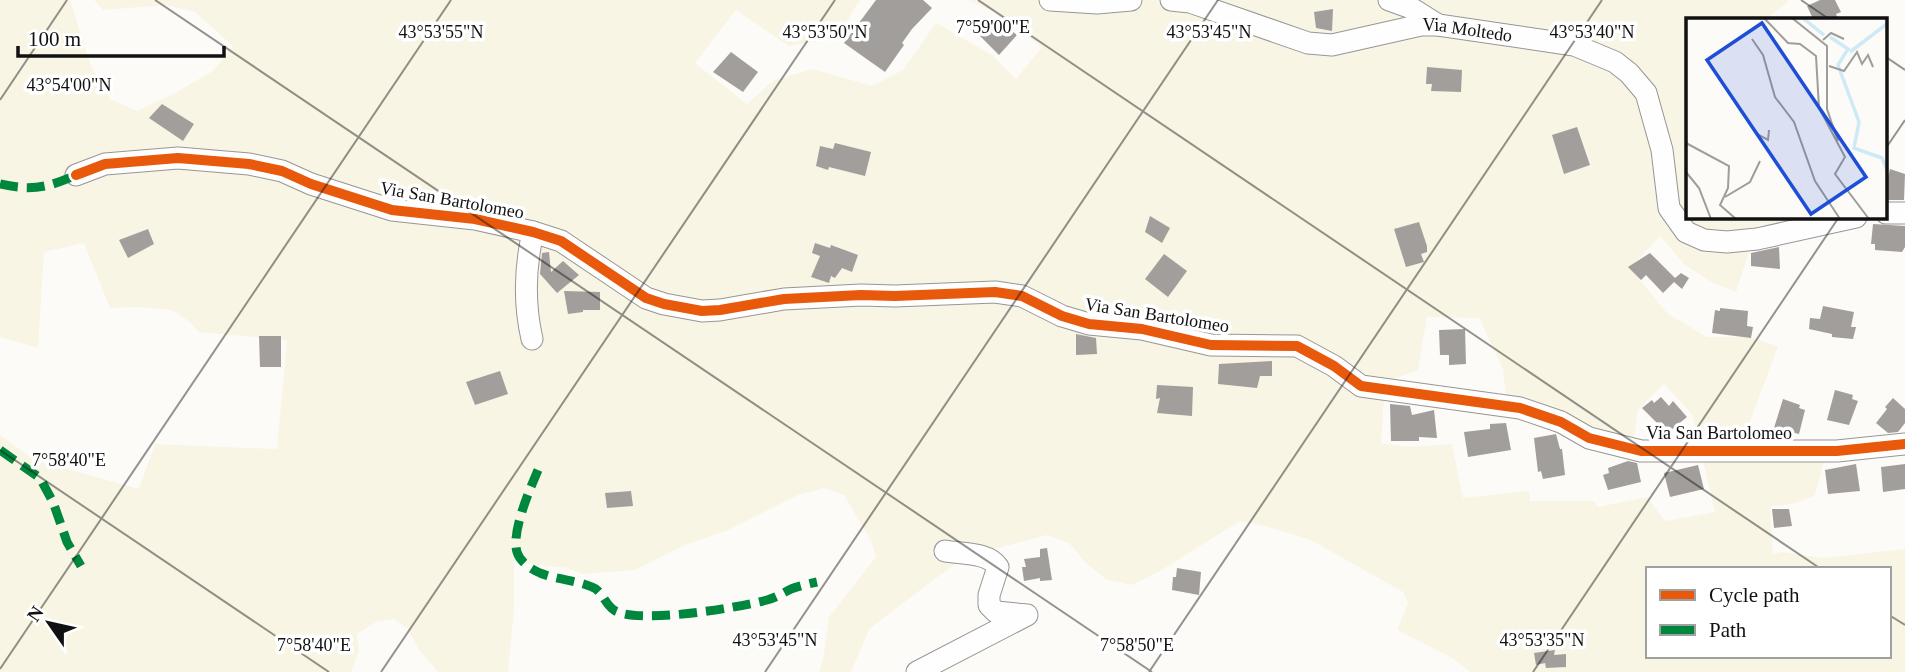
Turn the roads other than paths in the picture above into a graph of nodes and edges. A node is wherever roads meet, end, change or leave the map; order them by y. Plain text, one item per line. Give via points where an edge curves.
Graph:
1 (1050, 0) edge
2 (1131, 0) edge
3 (1171, 0) edge
4 (1375, 0) edge
5 (1389, 0) edge
6 (1438, 25) junction
7 (1387, 32) junction
8 (76, 175) dead end
9 (1847, 219) edge
10 (533, 232) junction
11 (532, 339) dead end
12 (1905, 444) edge
13 (945, 551) dead end
14 (917, 672) edge

1 - 2 street
3 - 7 street, Via Moltedo via 1190,2 1308,43 1332,46
4 - 7 street
5 - 6 street
6 - 7 street, Via Moltedo
6 - 9 street, Via Moltedo via 1574,45 1629,73 1646,93 1662,150 1669,208 1686,232 1704,240 1727,242
8 - 10 street, Via San Bartolomeo via 105,164 156,159 249,164 392,210 475,219
10 - 11 street via 527,282
10 - 12 street, Via San Bartolomeo via 561,241 646,298 679,308 720,310 784,299 861,295 1006,293 1089,324 1142,329 1211,345 1297,346 1361,386 1520,408 1561,422 1589,438 1641,451 1837,451
13 - 14 street via 994,561 998,567 989,605 996,612 1027,615

